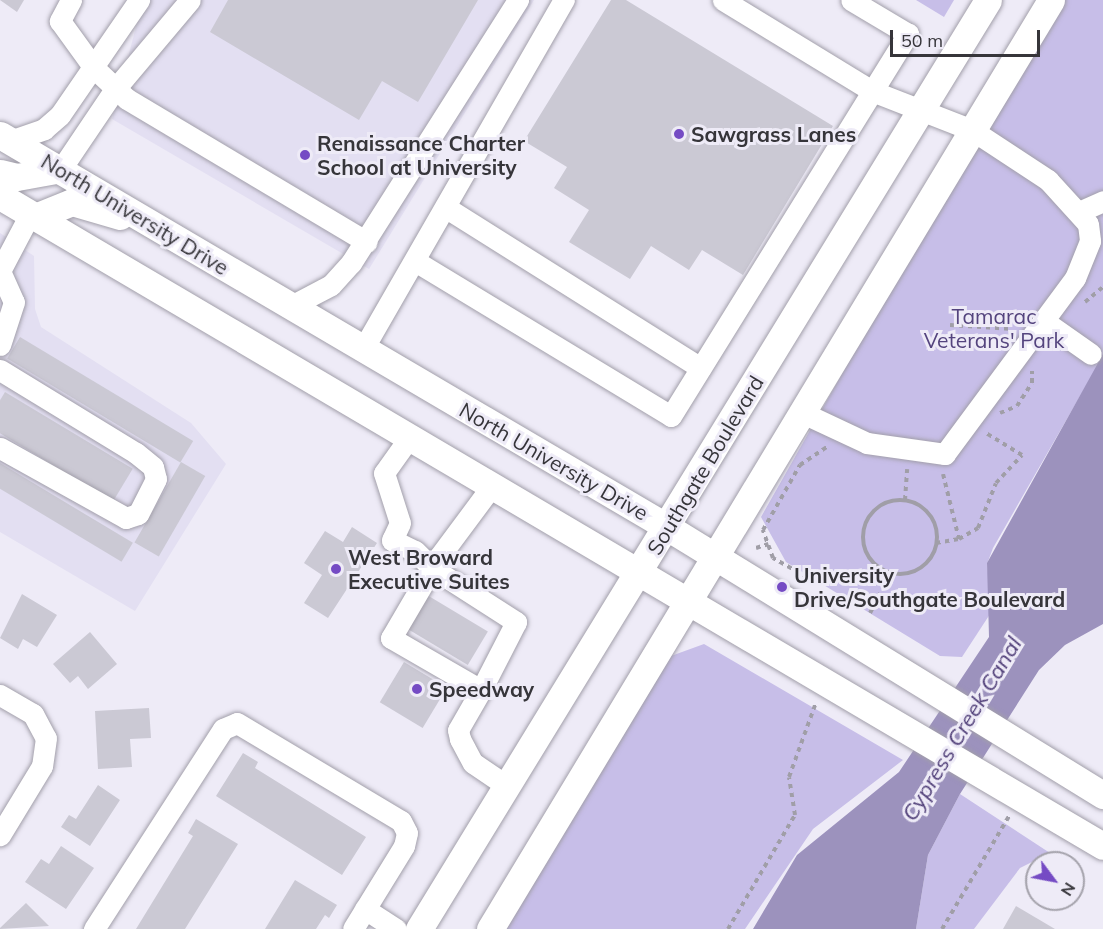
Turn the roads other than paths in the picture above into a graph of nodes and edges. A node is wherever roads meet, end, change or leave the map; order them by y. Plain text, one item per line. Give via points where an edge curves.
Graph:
1 (71, 0) edge
2 (139, 0) edge
3 (190, 0) edge
4 (518, 0) edge
5 (564, 0) edge
6 (723, 0) edge
7 (850, 0) edge
8 (988, 0) edge
9 (1051, 0) edge
10 (94, 68) junction
11 (115, 89) junction
12 (872, 92) junction
13 (921, 110) junction
14 (972, 130) junction
15 (5, 138) edge
16 (61, 169) junction
17 (0, 173) edge
18 (0, 196) edge
19 (1103, 201) edge
20 (445, 207) junction
21 (1081, 211) junction
22 (32, 215) junction
23 (156, 226) junction
24 (367, 242) junction
25 (415, 261) junction
26 (0, 271) edge
27 (291, 306) junction
28 (1044, 321) junction
29 (0, 345) edge
30 (363, 349) junction
31 (1091, 354) dead end
32 (701, 368) junction
33 (0, 370) edge
34 (803, 413) junction
35 (409, 438) junction
36 (0, 448) edge
37 (491, 487) junction
38 (667, 527) junction
39 (716, 557) junction
40 (432, 568) junction
41 (639, 574) junction
42 (689, 605) junction
43 (481, 690) junction
44 (0, 695) edge
45 (507, 786) junction
46 (1103, 795) edge
47 (0, 835) edge
48 (1103, 846) edge
49 (365, 909) junction
50 (94, 929) edge
51 (353, 929) edge
52 (396, 929) edge
53 (419, 929) edge
54 (490, 929) edge

1 - 10 street via 60,21
2 - 10 street
3 - 11 street
4 - 24 street
5 - 20 street
6 - 12 street
7 - 12 street via 908,34
8 - 13 main road, Southgate Boulevard
9 - 14 main road
10 - 11 street
10 - 15 street via 51,123
11 - 16 street
11 - 24 street
12 - 13 street
12 - 32 street
13 - 14 street
13 - 38 main road, Southgate Boulevard
14 - 21 street via 1048,180
14 - 34 main road
15 - 16 main road, North University Drive
16 - 17 main road via 17,177
16 - 23 main road, North University Drive
18 - 22 main road
19 - 21 street
20 - 25 street
20 - 32 street
21 - 28 street via 1088,224 1087,249 1075,278
22 - 23 main road via 72,202
22 - 26 street
22 - 35 main road
23 - 27 main road, North University Drive
24 - 27 street via 332,285
25 - 30 street
25 - 32 street via 671,416
26 - 29 street via 14,302
27 - 30 main road, North University Drive
28 - 31 street
28 - 34 street via 945,454 867,443
30 - 38 main road, North University Drive
33 - 36 street via 136,453 153,467 156,479 138,514 126,518
34 - 39 main road
35 - 37 main road
35 - 40 street via 384,473 400,523 392,540
37 - 40 street
37 - 41 main road
38 - 39 main road, North University Drive
38 - 41 main road, Southgate Boulevard
39 - 42 main road
39 - 46 main road, North University Drive
40 - 43 street via 516,622
40 - 43 street via 391,638
41 - 42 main road
41 - 45 main road, Southgate Boulevard
42 - 48 main road via 907,728
42 - 54 main road
43 - 45 street via 458,730 460,740 473,763
44 - 47 street via 33,714 46,738 42,766
45 - 53 main road, Southgate Boulevard
49 - 50 street via 404,846 407,833 401,821 237,723 223,729
49 - 51 street
49 - 52 street

